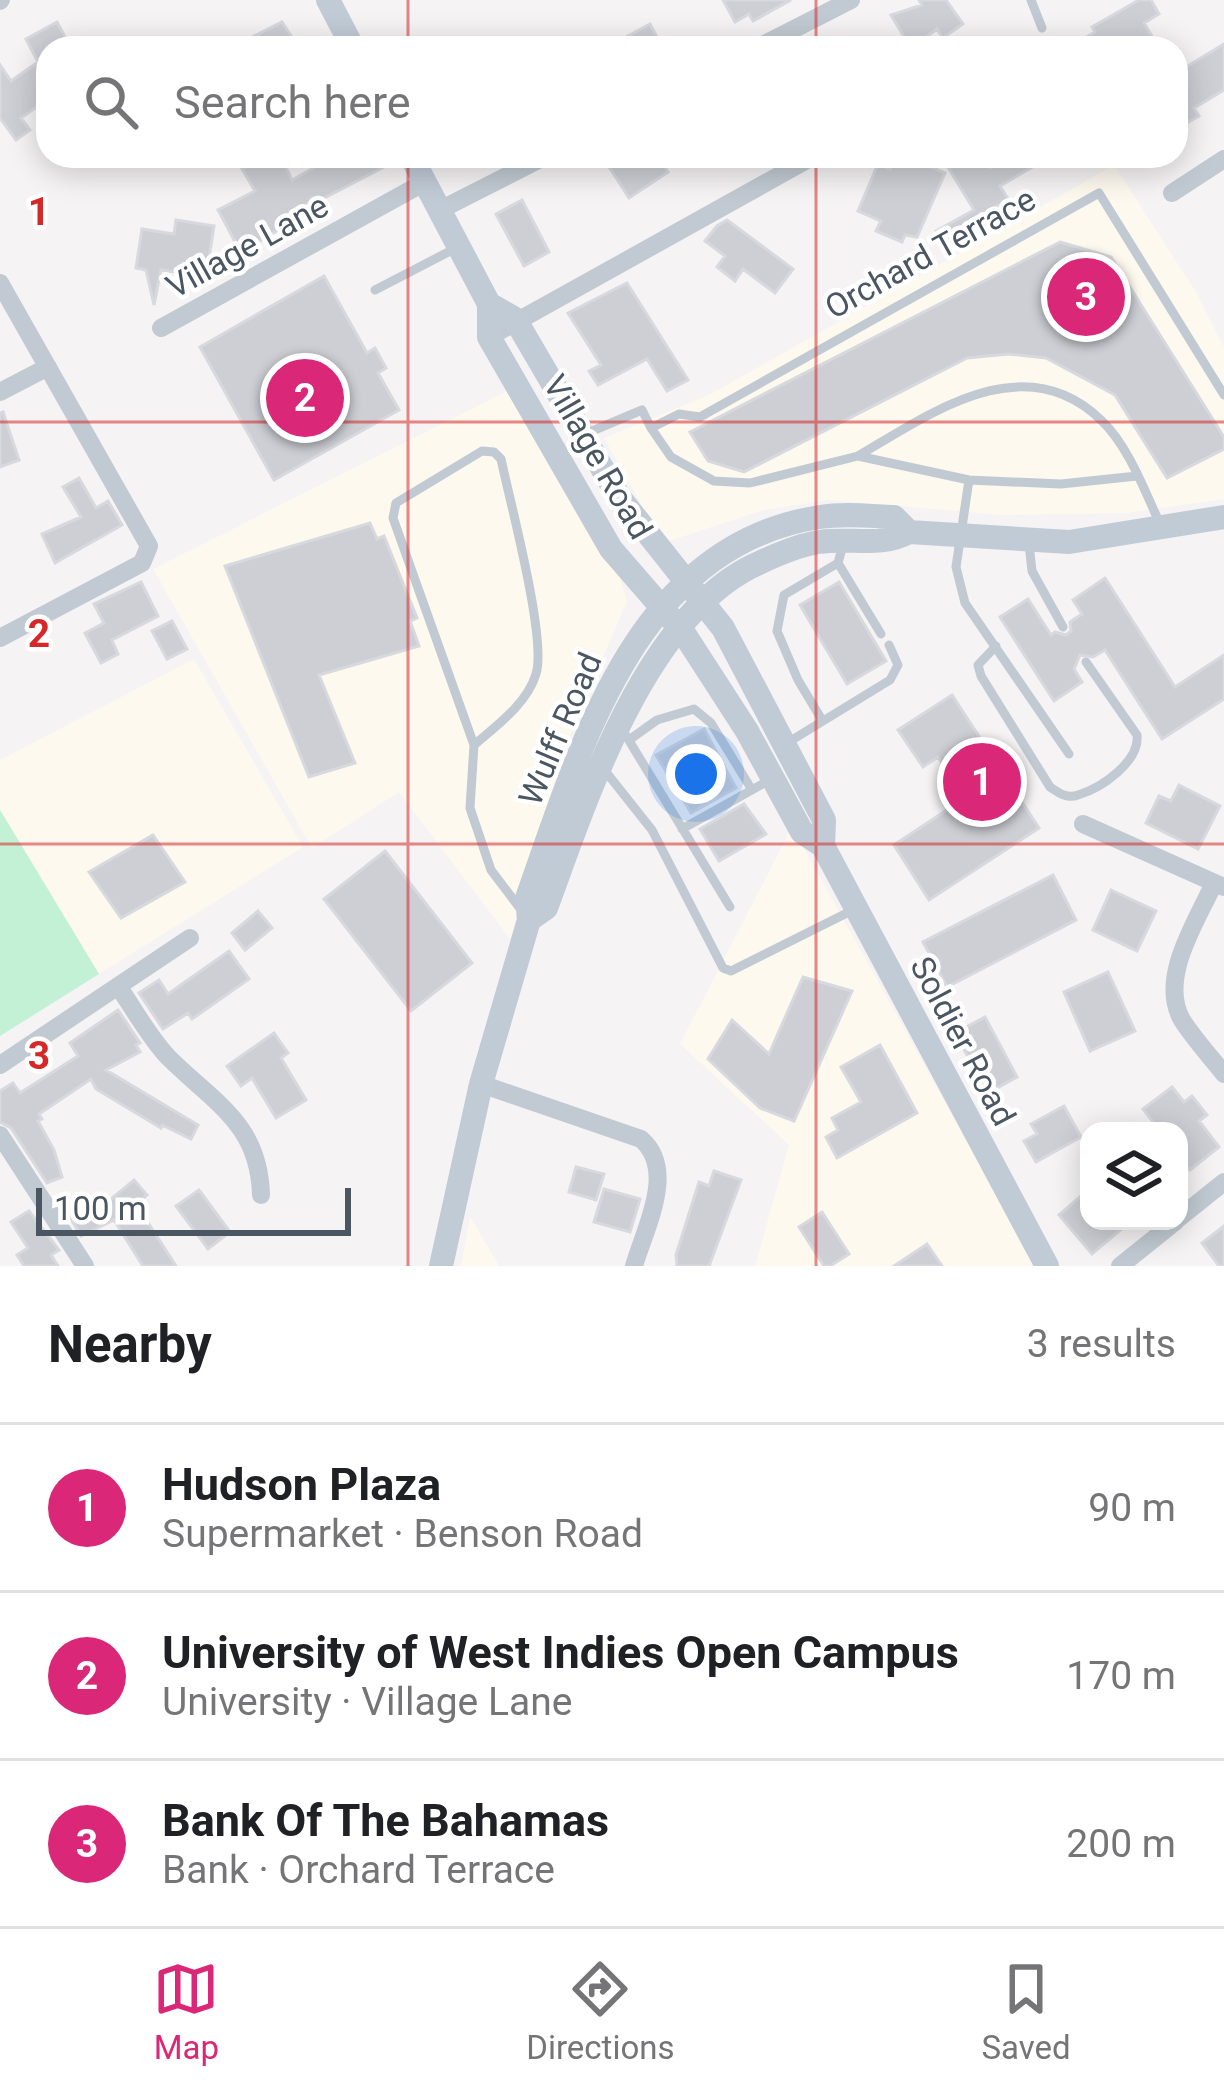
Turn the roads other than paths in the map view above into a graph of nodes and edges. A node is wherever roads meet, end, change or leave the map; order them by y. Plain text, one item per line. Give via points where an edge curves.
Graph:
1 (329, 0) edge
2 (851, 0) edge
3 (1031, 0) edge
4 (1042, 28) dead end
5 (347, 36) edge
6 (780, 36) edge
7 (1224, 159) edge
8 (417, 168) edge
9 (522, 168) edge
10 (792, 168) edge
11 (425, 182) junction
12 (1172, 194) dead end
13 (438, 211) junction
14 (458, 247) junction
15 (0, 283) edge
16 (376, 290) dead end
17 (490, 304) junction
18 (515, 320) junction
19 (161, 328) dead end
20 (489, 337) junction
21 (48, 367) junction
22 (0, 392) edge
23 (1224, 395) edge
24 (651, 428) junction
25 (585, 434) junction
26 (858, 456) junction
27 (1137, 476) junction
28 (969, 480) junction
29 (1224, 518) edge
30 (1162, 527) junction
31 (909, 532) junction
32 (962, 538) junction
33 (1029, 540) junction
34 (841, 551) junction
35 (686, 580) junction
36 (706, 602) junction
37 (660, 607) junction
38 (1063, 627) dead end
39 (680, 628) junction
40 (881, 634) dead end
41 (0, 638) edge
42 (889, 645) dead end
43 (996, 646) junction
44 (1086, 662) dead end
45 (822, 720) junction
46 (624, 732) junction
47 (787, 743) junction
48 (474, 745) junction
49 (1069, 754) dead end
50 (602, 767) junction
51 (762, 784) junction
52 (1084, 824) dead end
53 (682, 829) junction
54 (823, 846) junction
55 (1219, 885) edge
56 (730, 907) dead end
57 (855, 909) junction
58 (529, 920) junction
59 (190, 938) dead end
60 (118, 986) junction
61 (0, 1065) edge
62 (1224, 1074) edge
63 (481, 1084) junction
64 (0, 1135) edge
65 (1224, 1182) edge
66 (261, 1195) dead end
67 (1188, 1211) edge
68 (1165, 1230) edge
69 (85, 1266) edge
70 (441, 1266) edge
71 (634, 1266) edge
72 (1047, 1266) edge
73 (1120, 1266) edge

1 - 5 main road
2 - 6 street
3 - 4 lane
7 - 12 street
8 - 11 main road, Village Road
9 - 13 street
10 - 18 street
11 - 13 main road, Village Road
11 - 19 street, Village Lane
13 - 14 main road, Village Road
14 - 16 lane
14 - 17 main road, Village Road
15 - 21 street
17 - 18 main road, Village Road
17 - 20 main road
18 - 20 street
18 - 25 main road, Village Road
20 - 37 main road, Village Road via 611,549
21 - 22 street
21 - 41 street via 148,554
23 - 24 lane, Orchard Terrace via 1099,193 700,417 679,414
24 - 25 lane, Orchard Terrace via 642,410
24 - 26 lane via 671,457 714,481 750,483
25 - 35 main road, Village Road via 629,511
26 - 27 lane via 954,400 1003,387 1042,388 1103,422
26 - 28 lane
27 - 28 lane via 1061,484
27 - 30 lane
28 - 32 lane
29 - 30 main road
30 - 33 main road
31 - 32 main road
31 - 34 main road, Wulff Road
31 - 35 main road, Wulff Road via 894,517 819,517 736,543
32 - 33 main road
32 - 43 lane via 956,567 964,603
33 - 38 lane via 1031,571
34 - 36 main road, Wulff Road via 818,542 753,565
34 - 40 lane
34 - 45 lane via 784,595 777,631
35 - 36 main road, Village Road
35 - 37 main road, Wulff Road
36 - 39 main road, Wulff Road
36 - 47 main road, Soldier Road
37 - 39 main road, Village Road
37 - 58 main road, Wulff Road via 595,722 527,898
39 - 46 main road, Wulff Road via 658,655
39 - 51 main road, Soldier Road via 747,731
42 - 45 lane via 898,665 890,680
43 - 44 lane via 978,665 981,676 1051,787 1067,796 1129,764 1138,743
43 - 49 lane
45 - 47 lane
46 - 50 main road, Wulff Road
46 - 51 lane via 694,709
46 - 53 lane
47 - 54 main road, Soldier Road via 824,820
48 - 48 lane via 393,512 395,503 482,451 501,459 538,640 536,675 513,711
48 - 58 lane via 470,808 491,870
50 - 57 lane via 652,830 723,968 731,971
50 - 58 main road, Wulff Road via 546,908
51 - 53 lane
51 - 54 main road, Soldier Road
52 - 55 street
53 - 56 lane
54 - 57 main road, Soldier Road
55 - 62 street via 1184,951 1174,990 1182,1020
57 - 72 main road, Soldier Road
58 - 63 main road, Wulff Road
59 - 60 street
60 - 61 street
60 - 66 street via 164,1053 226,1107 250,1140
63 - 70 main road, Wulff Road
63 - 71 street via 652,1149 657,1187
64 - 69 street
65 - 67 street
68 - 73 street

